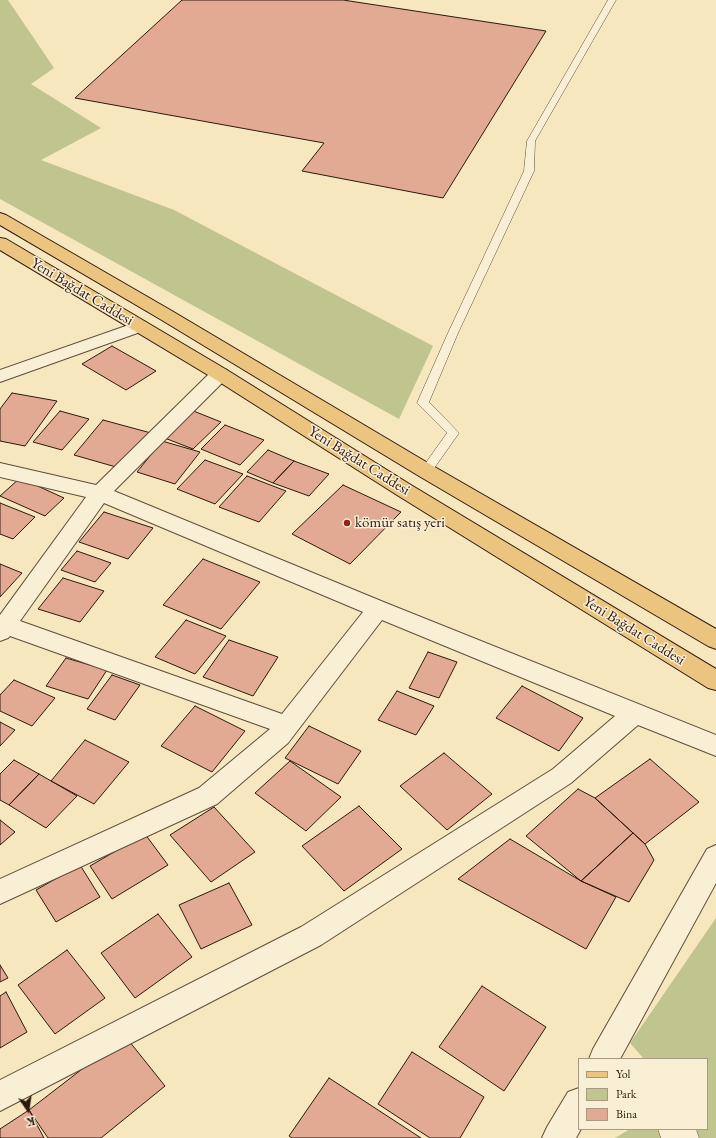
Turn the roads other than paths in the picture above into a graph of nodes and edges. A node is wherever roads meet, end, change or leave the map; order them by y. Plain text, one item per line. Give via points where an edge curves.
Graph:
1 (612, 0) edge
2 (0, 218) edge
3 (0, 243) edge
4 (140, 326) junction
5 (220, 374) junction
6 (0, 376) edge
7 (0, 470) edge
8 (426, 471) junction
9 (100, 493) junction
10 (378, 609) junction
11 (2, 629) edge
12 (716, 640) edge
13 (716, 681) edge
14 (635, 713) junction
15 (288, 726) junction
16 (716, 746) edge
17 (716, 857) edge
18 (0, 892) edge
19 (605, 1058) edge
20 (0, 1096) edge
21 (578, 1105) edge
22 (673, 1130) edge
23 (558, 1138) edge
24 (686, 1138) edge

1 - 8 lane via 531,141 529,171 452,333 422,403 453,433
2 - 8 main road, Yeni Bağdat Caddesi via 166,314
3 - 4 main road, Yeni Bağdat Caddesi
4 - 5 main road, Yeni Bağdat Caddesi
4 - 6 street
5 - 9 street
5 - 13 main road, Yeni Bağdat Caddesi
7 - 9 street
8 - 12 main road, Yeni Bağdat Caddesi
9 - 10 street
9 - 11 street
10 - 14 street
10 - 15 street
11 - 15 street
14 - 16 street
14 - 20 street via 562,776 311,936
15 - 18 street via 208,796
17 - 19 street
21 - 23 street
22 - 24 street

